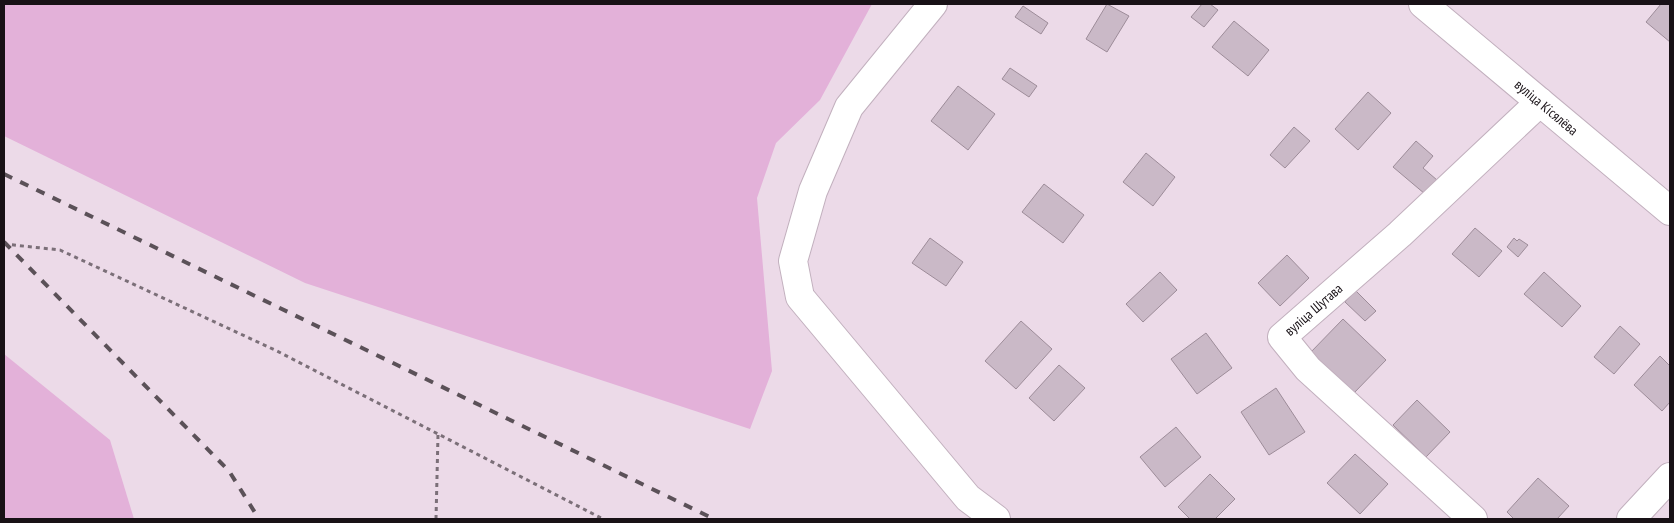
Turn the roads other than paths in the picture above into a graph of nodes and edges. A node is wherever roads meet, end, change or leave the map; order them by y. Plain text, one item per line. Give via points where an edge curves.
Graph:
1 (933, 4) edge
2 (1423, 4) edge
3 (1540, 102) junction
4 (1670, 211) edge
5 (1670, 477) edge
6 (996, 519) edge
7 (1473, 519) edge
8 (1631, 519) edge

1 - 6 street via 849,107 813,191 793,261 800,296 968,498
2 - 3 street, вуліца Кісялёва
3 - 4 street, вуліца Кісялёва
3 - 7 street, вуліца Шутава via 1407,227 1282,337 1308,369
5 - 8 street

